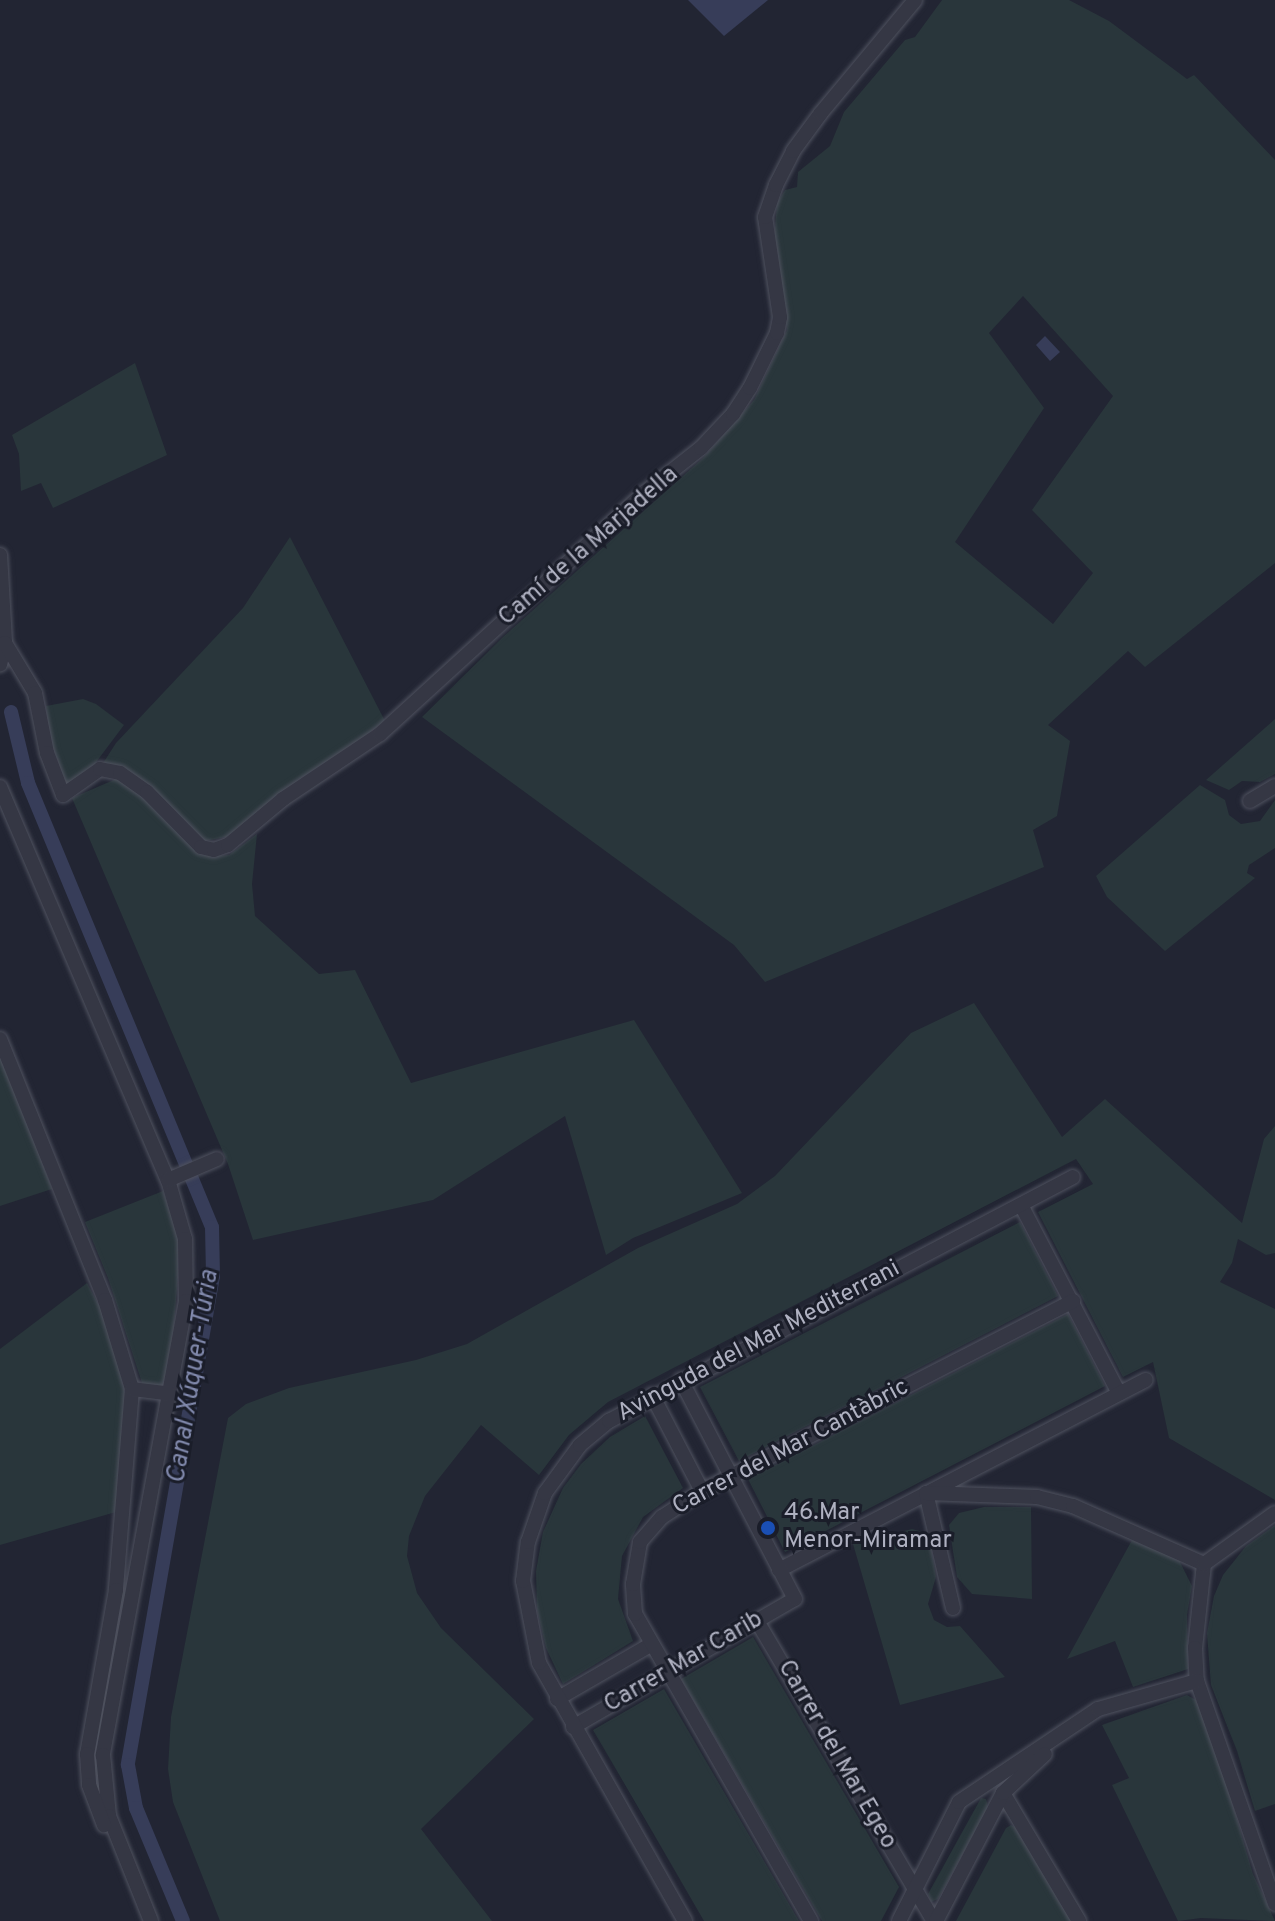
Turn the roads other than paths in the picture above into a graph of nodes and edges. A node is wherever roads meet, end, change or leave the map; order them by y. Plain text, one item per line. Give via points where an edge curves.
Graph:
1 (915, 0) edge
2 (0, 555) edge
3 (5, 643) junction
4 (0, 664) edge
5 (1275, 786) edge
6 (0, 787) edge
7 (1250, 801) dead end
8 (0, 1039) edge
9 (216, 1160) dead end
10 (1073, 1177) dead end
11 (168, 1180) junction
12 (1021, 1205) junction
13 (1073, 1301) junction
14 (681, 1380) junction
15 (1146, 1380) dead end
16 (132, 1389) junction
17 (1119, 1393) junction
18 (170, 1394) junction
19 (652, 1395) junction
20 (731, 1477) junction
21 (702, 1491) junction
22 (926, 1493) junction
23 (1275, 1513) edge
24 (1204, 1564) junction
25 (779, 1570) junction
26 (121, 1608) junction
27 (953, 1608) dead end
28 (757, 1621) junction
29 (650, 1645) junction
30 (667, 1673) junction
31 (1197, 1681) junction
32 (557, 1699) junction
33 (1075, 1726) junction
34 (573, 1727) junction
35 (1003, 1793) junction
36 (916, 1890) junction
37 (1275, 1904) edge
38 (140, 1921) edge
39 (151, 1921) edge
40 (685, 1921) edge
41 (811, 1921) edge
42 (899, 1921) edge
43 (935, 1921) edge
44 (1079, 1921) edge

1 - 3 street, Camí de la Marjadella via 821,113 776,185 765,217 780,317 777,333 733,414 380,734 283,799 228,845 201,847 147,792 120,773 100,769 63,795 47,753 35,693
2 - 3 street
3 - 4 street
5 - 7 street
6 - 11 street
8 - 16 street via 105,1300
9 - 11 street
10 - 12 street, Avinguda del Mar Mediterrani
11 - 18 street via 179,1211 187,1267
12 - 13 street
12 - 14 street, Avinguda del Mar Mediterrani
13 - 17 street
13 - 20 street, Carrer del Mar Cantàbric
14 - 19 street, Avinguda del Mar Mediterrani
14 - 20 street
15 - 17 street
16 - 18 street
16 - 26 street
17 - 22 street
18 - 26 street
19 - 21 street
19 - 32 street, Avinguda del Mar Mediterrani via 580,1445 545,1493 528,1542 524,1603 539,1663
20 - 21 street, Carrer del Mar Cantàbric
20 - 25 street
21 - 29 street, Carrer del Mar Cantàbric via 662,1517 640,1542 633,1584 635,1614
22 - 24 street via 1037,1497 1073,1506
22 - 25 street
22 - 27 street
23 - 24 street
24 - 31 street
25 - 28 street, Carrer Mar Carib via 795,1599
26 - 38 street via 90,1732 89,1785
26 - 39 street via 103,1781 109,1816
28 - 30 street, Carrer Mar Carib
28 - 36 street, Carrer del Mar Egeo
29 - 30 street, Carrer del Mar Cantàbric
29 - 32 street, Carrer Mar Carib
30 - 34 street, Carrer Mar Carib
30 - 41 street, Carrer del Mar Cantàbric
31 - 33 street via 1098,1709
31 - 37 street
32 - 34 street, Avinguda del Mar Mediterrani
33 - 35 street
33 - 36 street via 959,1802
34 - 40 street, Avinguda del Mar Mediterrani
35 - 43 street
35 - 44 street
36 - 42 street
36 - 43 street, Carrer del Mar Egeo

